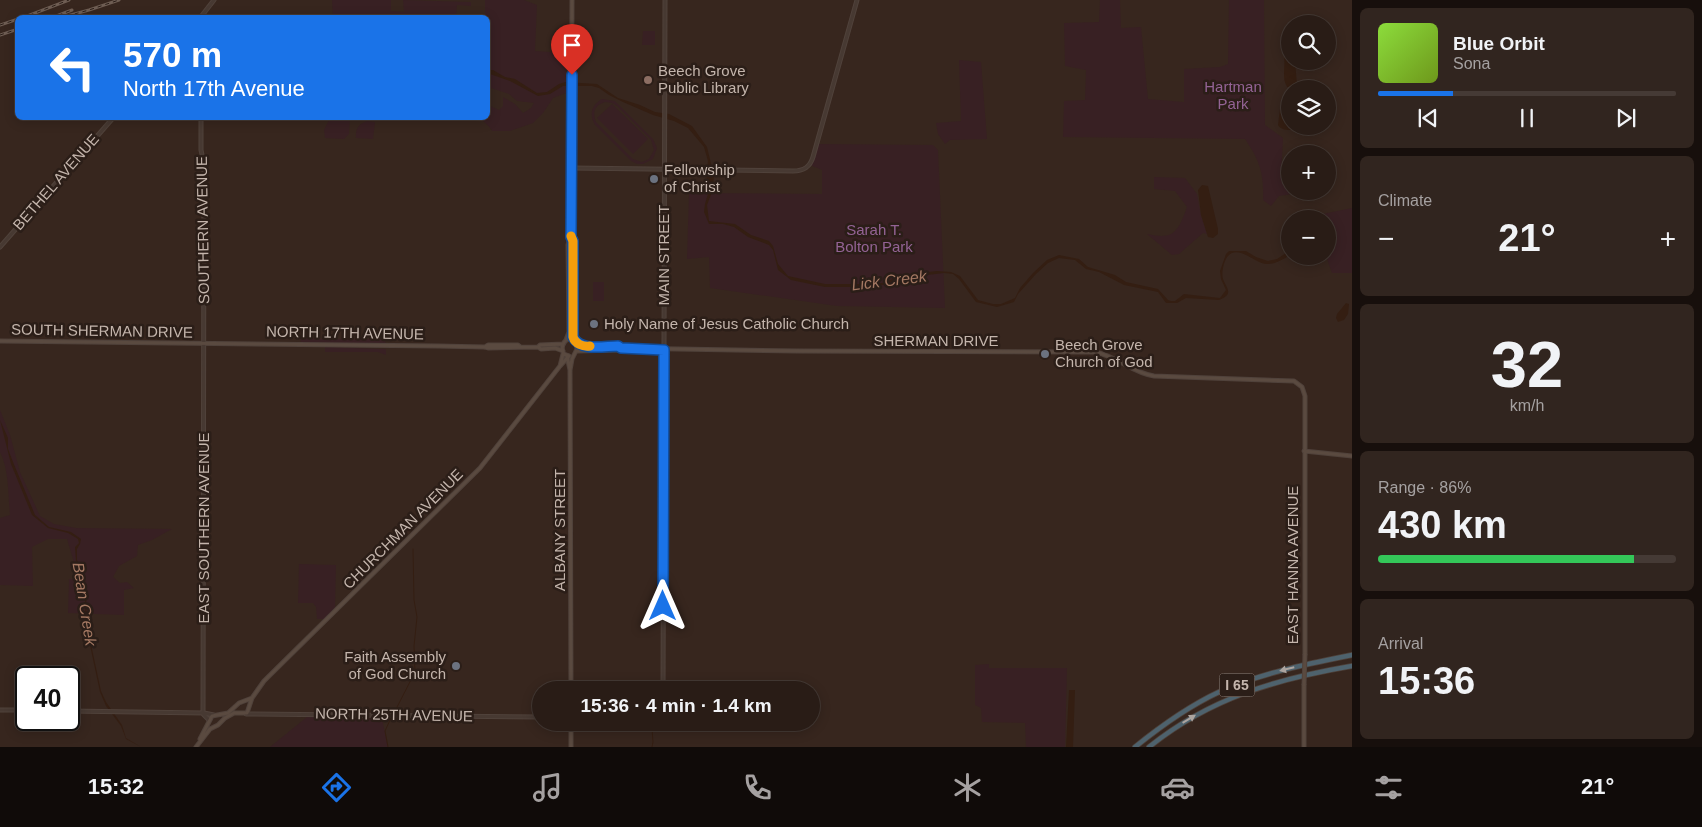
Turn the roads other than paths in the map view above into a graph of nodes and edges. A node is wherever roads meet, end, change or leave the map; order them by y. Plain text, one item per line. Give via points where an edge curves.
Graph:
1 (214, 0) edge
2 (572, 0) edge
3 (665, 0) edge
4 (857, 0) edge
5 (202, 15) edge
6 (111, 120) edge
7 (201, 120) edge
8 (572, 168) junction
9 (664, 169) junction
10 (571, 237) junction
11 (0, 247) edge
12 (0, 341) edge
13 (565, 342) junction
14 (575, 342) junction
15 (204, 343) junction
16 (538, 347) junction
17 (621, 348) junction
18 (664, 350) junction
19 (576, 351) junction
20 (566, 355) junction
21 (574, 355) junction
22 (559, 367) junction
23 (570, 371) junction
24 (1300, 385) joint
25 (1304, 451) junction
26 (1352, 456) edge
27 (1352, 654) edge
28 (1352, 666) edge
29 (571, 681) edge
30 (663, 681) edge
31 (252, 698) junction
32 (244, 702) junction
33 (249, 708) junction
34 (0, 710) edge
35 (15, 710) edge
36 (80, 711) edge
37 (203, 714) junction
38 (246, 714) junction
39 (216, 716) junction
40 (532, 717) edge
41 (209, 721) junction
42 (221, 721) junction
43 (215, 726) junction
44 (571, 731) edge
45 (195, 747) edge
46 (571, 747) edge
47 (1135, 747) edge
48 (1148, 747) edge
49 (1304, 747) edge

1 - 5 street
2 - 8 main road
3 - 9 street, MAIN STREET
4 - 9 street via 810,165 798,171
6 - 11 street, BETHEL AVENUE
7 - 15 street, SOUTHERN AVENUE
8 - 9 street
8 - 10 main road
9 - 18 street, MAIN STREET
10 - 13 main road via 568,240 569,332
10 - 14 main road via 572,334
12 - 15 main road, SOUTH SHERMAN DRIVE
13 - 14 main road, NORTH 17TH AVENUE
13 - 16 main road, NORTH 17TH AVENUE
13 - 20 main road, ALBANY STREET
14 - 17 main road via 586,347
14 - 19 main road
15 - 16 main road, NORTH 17TH AVENUE
15 - 37 street, EAST SOUTHERN AVENUE
16 - 20 main road, NORTH 17TH AVENUE via 554,348
17 - 18 main road
17 - 19 main road
18 - 24 main road, SHERMAN DRIVE via 1101,354 1154,376 1284,380
18 - 30 street, MAIN STREET
19 - 21 main road, ALBANY STREET
20 - 21 main road, NORTH 17TH AVENUE
20 - 22 main road, CHURCHMAN AVENUE
20 - 23 main road, ALBANY STREET
21 - 23 main road, ALBANY STREET
22 - 23 main road
22 - 31 main road, CHURCHMAN AVENUE via 480,468 264,681
23 - 29 main road, ALBANY STREET
24 - 25 main road, EAST HANNA AVENUE via 1305,396
25 - 26 main road
25 - 49 main road, EAST HANNA AVENUE, bridge
27 -> 47 highway, I 65 via 1254,679 1219,692 1178,715
48 -> 28 highway, I 65 via 1186,721 1228,699 1282,680
31 - 32 main road, CHURCHMAN AVENUE
31 - 33 main road, CHURCHMAN AVENUE
32 - 33 main road
32 - 39 main road, CHURCHMAN AVENUE via 228,713
33 - 38 main road, CHURCHMAN AVENUE
34 - 35 street
36 - 37 street
37 - 39 street
37 - 41 street
38 - 40 street, NORTH 25TH AVENUE
38 - 42 main road, CHURCHMAN AVENUE via 234,714
39 - 41 main road, CHURCHMAN AVENUE
39 - 42 main road
41 - 43 main road
41 - 45 main road, CHURCHMAN AVENUE
42 - 43 main road, CHURCHMAN AVENUE
43 - 45 main road, CHURCHMAN AVENUE
44 - 46 main road

